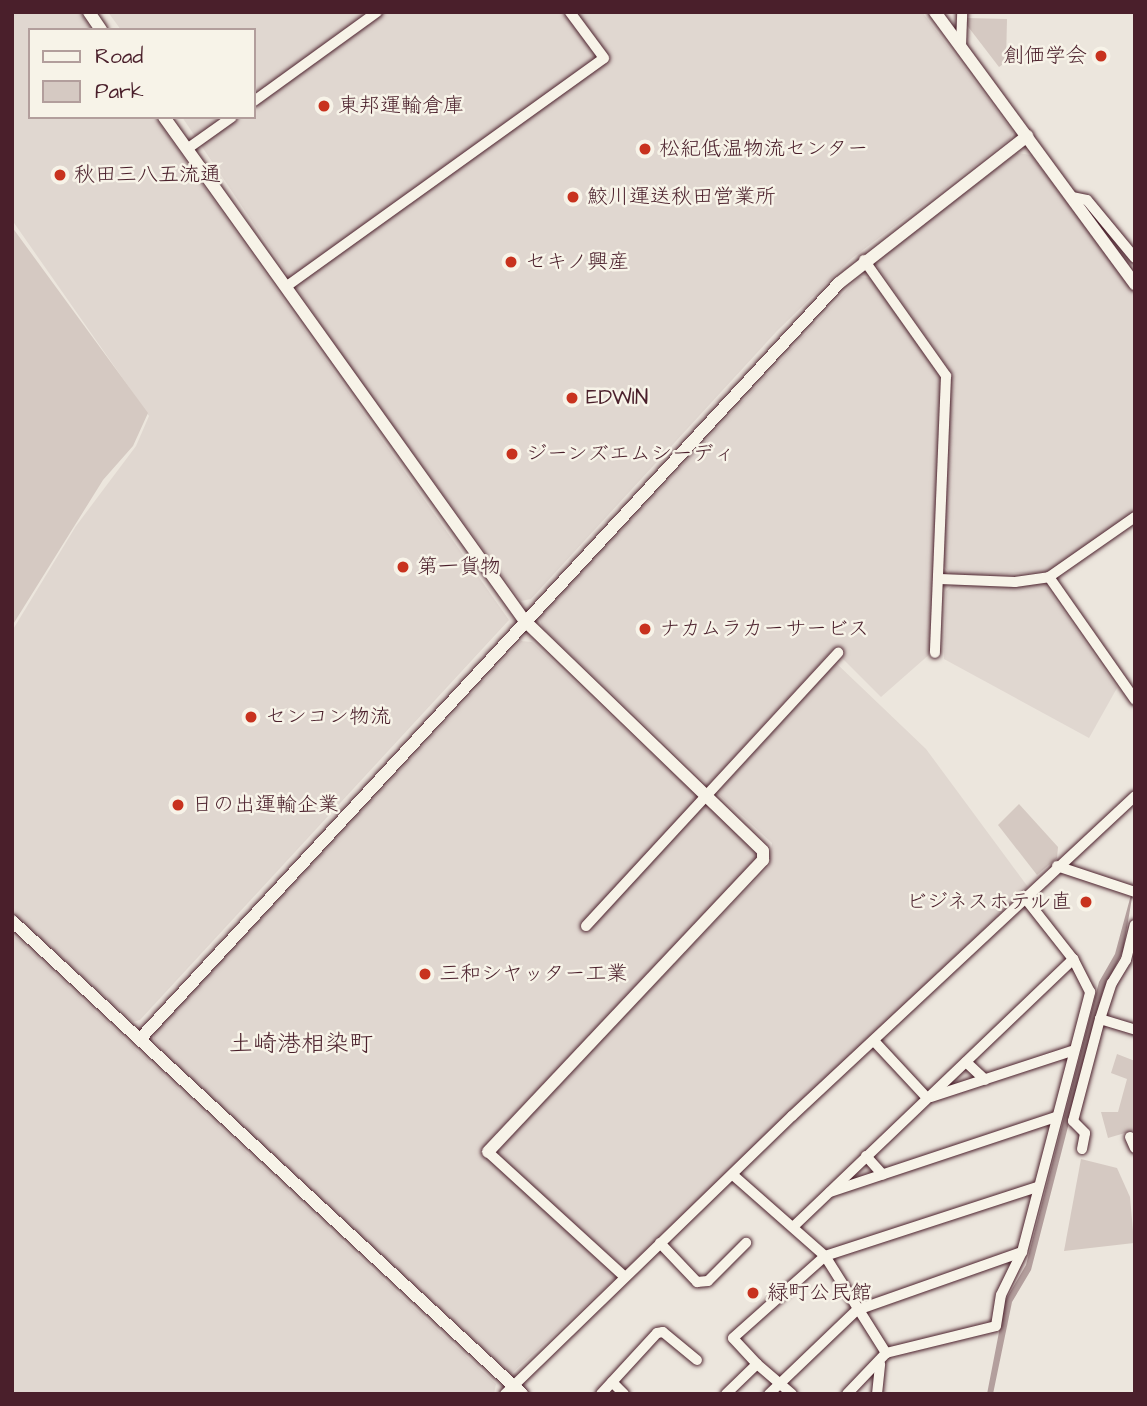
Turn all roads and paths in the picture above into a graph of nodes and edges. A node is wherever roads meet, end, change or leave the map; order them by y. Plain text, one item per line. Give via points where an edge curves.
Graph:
1 (89, 12) edge
2 (377, 12) edge
3 (570, 12) edge
4 (935, 12) edge
5 (962, 12) edge
6 (100, 28) edge
7 (961, 47) junction
8 (256, 100) edge
9 (165, 119) edge
10 (229, 119) edge
11 (1027, 136) junction
12 (187, 149) junction
13 (1072, 197) junction
14 (1135, 258) edge
15 (864, 260) junction
16 (1135, 284) edge
17 (287, 286) junction
18 (1135, 517) edge
19 (1049, 577) junction
20 (940, 579) junction
21 (524, 620) junction
22 (838, 653) dead end
23 (935, 653) dead end
24 (1135, 700) edge
25 (710, 796) junction
26 (1135, 796) edge
27 (1058, 866) junction
28 (1132, 891) edge
29 (1025, 898) junction
30 (12, 921) edge
31 (1135, 925) edge
32 (586, 926) dead end
33 (1073, 959) junction
34 (1130, 961) edge
35 (1100, 1019) junction
36 (1135, 1030) edge
37 (140, 1039) junction
38 (875, 1042) junction
39 (1072, 1051) junction
40 (967, 1062) junction
41 (985, 1080) junction
42 (927, 1098) junction
43 (1055, 1117) junction
44 (1130, 1137) dead end
45 (1135, 1148) edge
46 (1082, 1149) dead end
47 (488, 1152) joint
48 (866, 1156) junction
49 (733, 1175) junction
50 (883, 1175) junction
51 (1037, 1188) junction
52 (826, 1193) junction
53 (793, 1227) junction
54 (660, 1243) junction
55 (746, 1243) dead end
56 (1021, 1252) junction
57 (825, 1256) junction
58 (625, 1277) junction
59 (857, 1310) junction
60 (886, 1353) junction
61 (697, 1360) dead end
62 (757, 1364) junction
63 (880, 1364) junction
64 (612, 1382) junction
65 (779, 1382) junction
66 (513, 1391) edge
67 (601, 1394) edge
68 (624, 1394) edge
69 (726, 1394) edge
70 (769, 1394) edge
71 (792, 1394) edge
72 (847, 1394) edge
73 (877, 1394) edge

1 - 6 street
2 - 8 street
3 - 17 street via 604,58
4 - 7 street
5 - 7 street
7 - 11 street
9 - 12 street
10 - 12 street
11 - 13 street
11 - 15 street
12 - 17 street
13 - 14 street via 1087,200
13 - 16 street
15 - 20 street via 946,376
15 - 21 street
17 - 21 street
18 - 19 street
19 - 20 street via 1015,582
19 - 24 street
20 - 23 street
21 - 25 street
21 - 37 street
22 - 25 street
25 - 32 street
25 - 47 street via 763,851 763,860
26 - 27 street
27 - 28 street
27 - 29 street
29 - 33 street
29 - 38 street
30 - 37 street
31 - 34 street
33 - 39 street via 1090,992
33 - 40 street
34 - 35 street via 1112,984
35 - 36 street
35 - 46 street via 1073,1121 1085,1133
37 - 66 street
38 - 42 street
38 - 49 street
39 - 41 street
39 - 43 street
40 - 41 street
40 - 42 street
41 - 42 street
42 - 48 street
43 - 50 street
43 - 51 street
44 - 45 street
47 - 58 street
48 - 50 street
48 - 52 street
49 - 53 street
49 - 54 street
50 - 52 street
51 - 56 street
51 - 57 street
52 - 53 street
53 - 57 street
54 - 55 street via 697,1282 708,1281
54 - 58 street
56 - 59 street
56 - 60 street via 1001,1295 996,1326
57 - 59 street
57 - 62 street via 733,1338
58 - 66 street
59 - 60 street
59 - 65 street
60 - 63 street
61 - 64 street via 663,1332 657,1333
62 - 65 street
62 - 69 street
63 - 72 street
63 - 73 street
64 - 67 street
64 - 68 street
65 - 70 street
65 - 71 street

